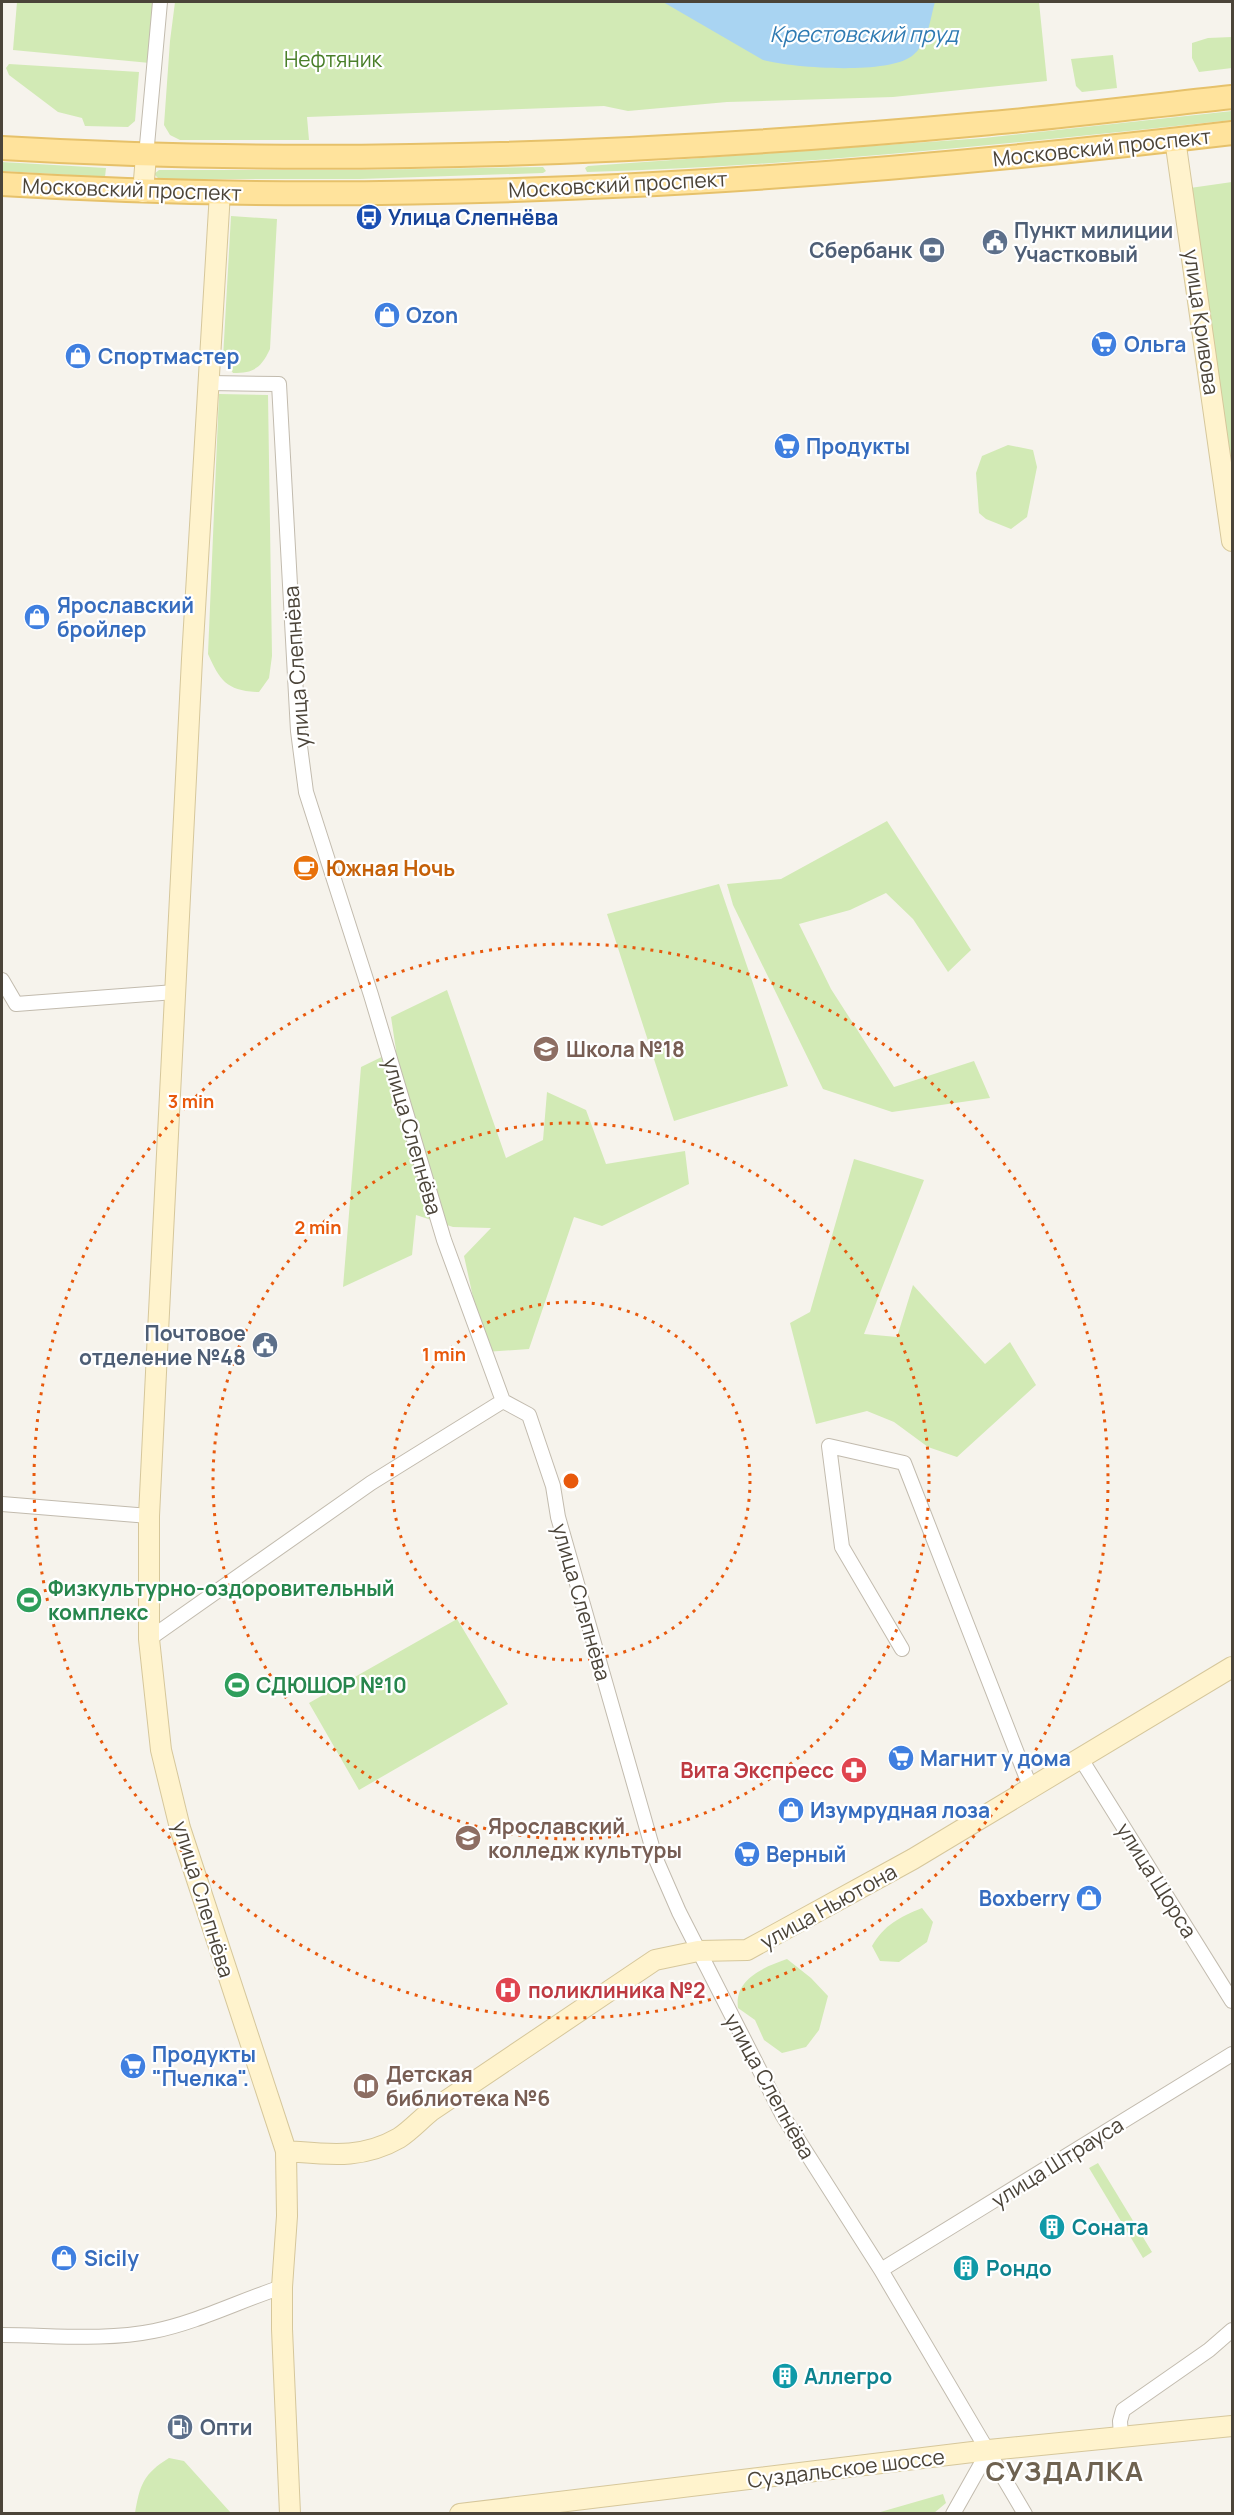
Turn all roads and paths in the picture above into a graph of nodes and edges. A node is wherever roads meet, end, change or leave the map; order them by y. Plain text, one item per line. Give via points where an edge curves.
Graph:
1 (160, 2) edge
2 (1233, 97) edge
3 (1233, 133) edge
4 (1175, 139) junction
5 (2, 148) edge
6 (567, 151) junction
7 (146, 156) junction
8 (2, 184) edge
9 (568, 186) junction
10 (143, 192) junction
11 (220, 192) junction
12 (209, 383) junction
13 (1233, 541) edge
14 (2, 980) edge
15 (175, 992) junction
16 (503, 1401) junction
17 (2, 1504) edge
18 (149, 1516) junction
19 (149, 1639) junction
20 (902, 1649) dead end
21 (1233, 1667) edge
22 (1081, 1759) junction
23 (1031, 1789) junction
24 (698, 1951) junction
25 (1233, 2001) edge
26 (1233, 2054) edge
27 (286, 2151) junction
28 (881, 2270) junction
29 (282, 2287) junction
30 (1233, 2330) edge
31 (2, 2335) edge
32 (1233, 2426) edge
33 (1121, 2437) junction
34 (989, 2450) junction
35 (290, 2514) edge
36 (459, 2514) edge
37 (953, 2514) edge
38 (1025, 2514) edge

1 - 7 street
2 - 6 main road, Московский проспект via 921,129
3 - 4 main road, Московский проспект
4 - 9 main road, Московский проспект via 934,164 693,182
4 - 13 street, улица Кривова
5 - 7 main road, Московский проспект
6 - 7 main road, Московский проспект via 360,157
6 - 9 main road
7 - 10 street
8 - 10 main road, Московский проспект
9 - 11 main road, Московский проспект via 417,192
10 - 11 main road, Московский проспект
11 - 12 street, улица Слепнёва
12 - 15 street, улица Слепнёва
12 - 16 street, улица Слепнёва via 279,384 298,731 306,792 444,1240
14 - 15 street via 16,1004
15 - 18 street, улица Слепнёва
16 - 19 street via 371,1483
16 - 24 street, улица Слепнёва via 529,1415 553,1486 558,1517 655,1857
17 - 18 street
18 - 19 street, улица Слепнёва
19 - 27 street, улица Слепнёва via 161,1750 180,1828
20 - 23 street via 842,1547 829,1446 904,1462
21 - 22 street, улица Ньютона
22 - 23 street, улица Ньютона
22 - 25 street, улица Щорса
23 - 24 street, улица Ньютона via 747,1950
24 - 27 street, улица Ньютона via 655,1960 431,2111 400,2138 362,2154
24 - 28 street, улица Слепнёва via 783,2116
26 - 28 street, улица Штрауса
27 - 29 street, улица Слепнёва
28 - 34 street, улица Слепнёва
29 - 31 street via 154,2331 106,2336
29 - 35 street, улица Слепнёва
30 - 33 street via 1123,2410
32 - 33 street, Суздальское шоссе
33 - 34 street, Суздальское шоссе
34 - 36 street, Суздальское шоссе
34 - 37 street
34 - 38 street, улица Слепнёва

